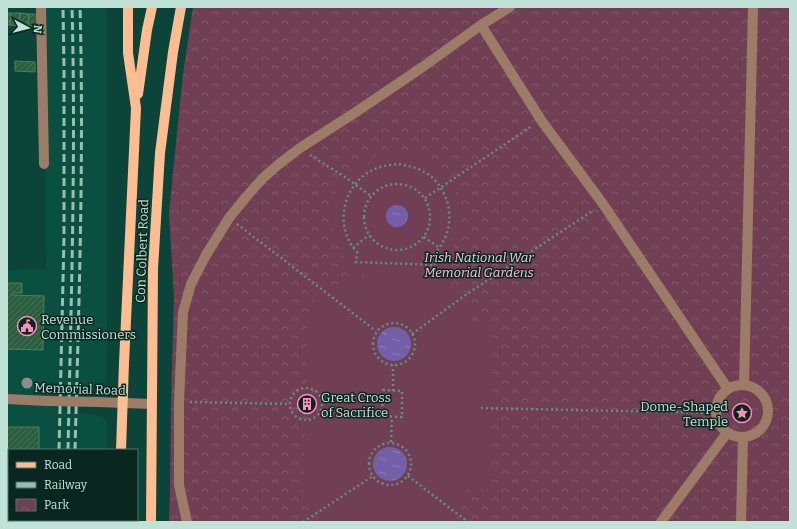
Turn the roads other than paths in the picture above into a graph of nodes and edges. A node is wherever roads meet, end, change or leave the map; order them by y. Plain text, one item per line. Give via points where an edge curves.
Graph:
1 (41, 7) edge
2 (128, 7) edge
3 (152, 7) edge
4 (181, 7) edge
5 (510, 7) edge
6 (753, 7) edge
7 (481, 25) junction
8 (136, 108) junction
9 (44, 164) dead end
10 (744, 385) junction
11 (728, 389) junction
12 (7, 399) edge
13 (123, 403) junction
14 (152, 404) junction
15 (727, 433) junction
16 (743, 438) junction
17 (122, 449) edge
18 (151, 522) edge
19 (187, 522) edge
20 (661, 522) edge
21 (741, 522) edge

1 - 9 street
2 - 8 main road, Con Colbert Road via 128,52
3 - 8 main road
4 - 14 main road, Con Colbert Road via 160,153 152,269
5 - 7 street
6 - 10 street
7 - 11 street via 541,120 603,204
7 - 19 street via 279,164 263,178 229,218 206,255 191,284 183,312 179,485
8 - 13 main road, Con Colbert Road
10 - 11 street
10 - 16 street via 752,386 764,397 769,412 768,420 758,433
11 - 15 street via 716,406 719,424
12 - 13 street, Memorial Road, bridge
13 - 14 street, Memorial Road
13 - 17 main road, Con Colbert Road
14 - 18 main road, Con Colbert Road
15 - 16 street
15 - 20 street
16 - 21 street

